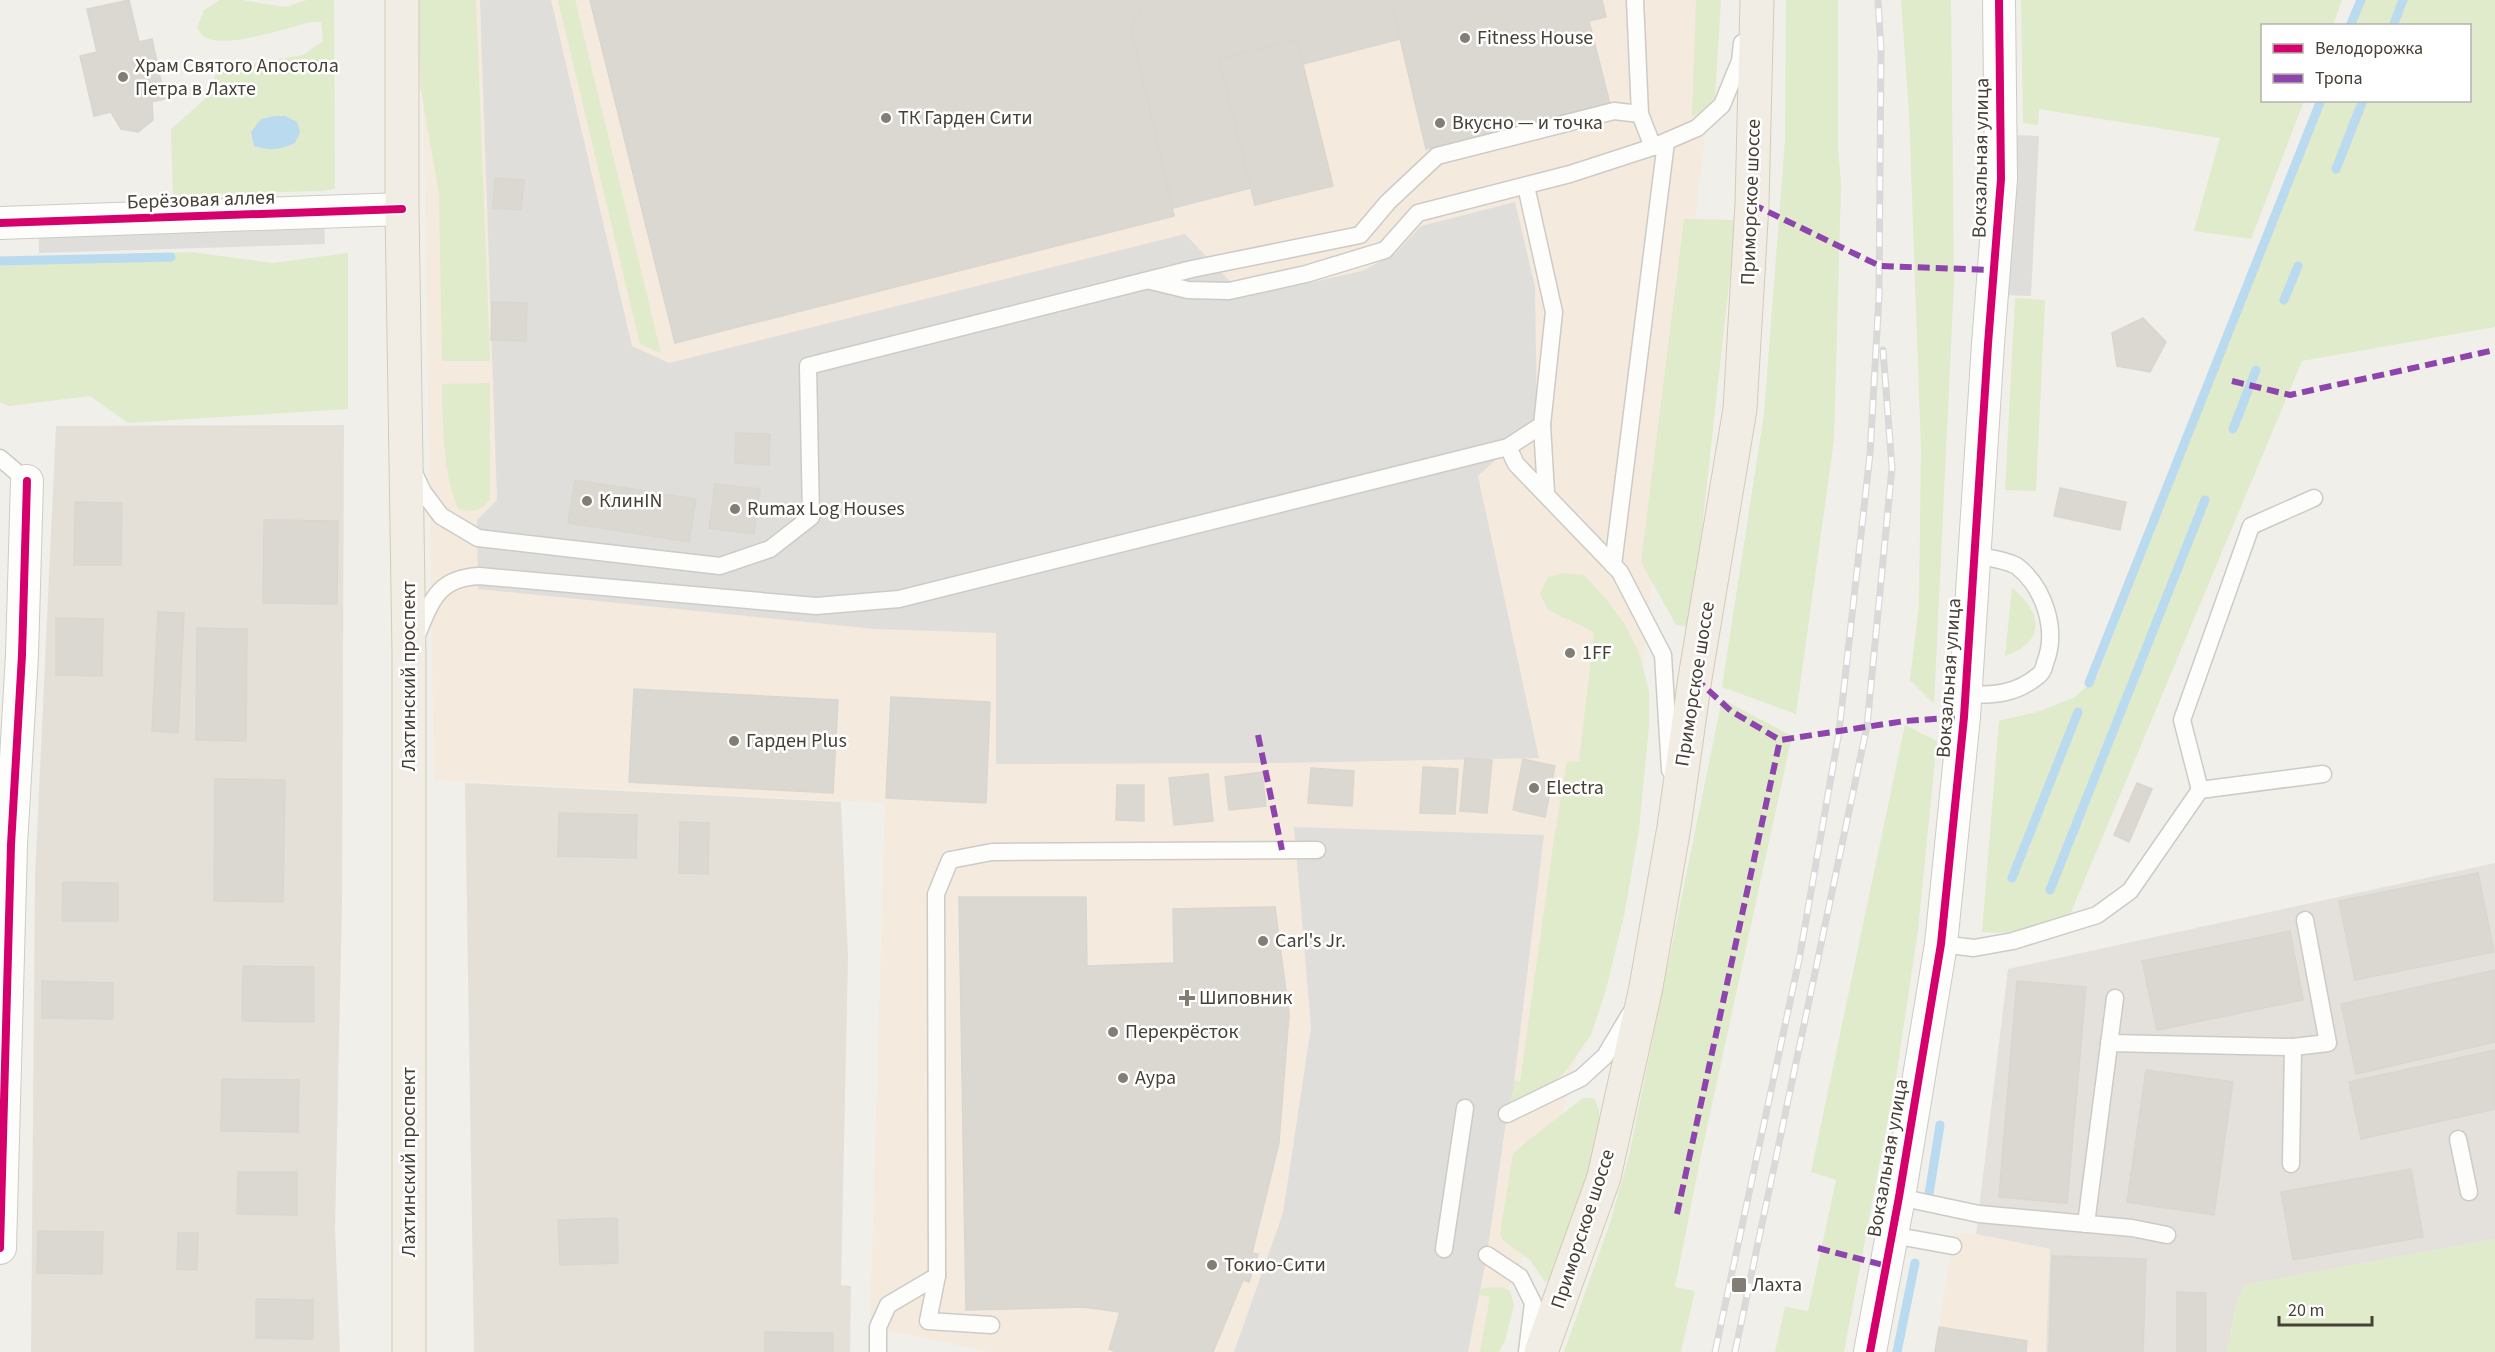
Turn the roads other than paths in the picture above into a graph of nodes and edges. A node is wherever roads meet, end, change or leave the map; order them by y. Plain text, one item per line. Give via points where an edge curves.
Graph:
1 (402, 0) edge
2 (1635, 0) edge
3 (1747, 0) edge
4 (1757, 0) edge
5 (1999, 0) edge
6 (1640, 114) junction
7 (1660, 144) junction
8 (1526, 186) junction
9 (402, 209) junction
10 (0, 223) edge
11 (1147, 280) junction
12 (1542, 425) junction
13 (1508, 447) junction
14 (0, 458) edge
15 (407, 458) junction
16 (27, 481) joint
17 (1546, 493) junction
18 (2314, 498) dead end
19 (1974, 555) junction
20 (1613, 565) junction
21 (409, 653) junction
22 (1965, 694) junction
23 (2323, 774) dead end
24 (2200, 790) junction
25 (1674, 827) junction
26 (1317, 850) dead end
27 (2305, 920) dead end
28 (1941, 944) junction
29 (1646, 987) junction
30 (2115, 998) dead end
31 (2109, 1043) junction
32 (2293, 1047) junction
33 (1465, 1108) dead end
34 (1507, 1114) dead end
35 (2458, 1139) dead end
36 (2291, 1164) dead end
37 (2469, 1192) dead end
38 (1899, 1197) junction
39 (2086, 1224) junction
40 (1892, 1235) junction
41 (2167, 1235) dead end
42 (1953, 1246) dead end
43 (0, 1248) edge
44 (1444, 1249) dead end
45 (1486, 1255) dead end
46 (937, 1276) junction
47 (991, 1325) dead end
48 (409, 1352) edge
49 (878, 1352) edge
50 (1527, 1352) edge
51 (1541, 1352) edge
52 (1870, 1352) edge

1 - 9 main road, Лахтинский проспект
2 - 6 lane
3 - 7 lane via 1740,61 1722,105 1697,128
4 - 25 main road, Приморское шоссе via 1752,204 1740,410
5 - 19 street, Вокзальная улица via 2001,179
6 - 7 lane
6 - 11 lane via 1614,111 1437,156 1360,235
7 - 8 lane
7 - 20 lane
8 - 11 lane via 1418,213 1385,250 1306,274 1229,291 1188,290
8 - 12 lane via 1554,312
9 - 10 street, Берёзовая аллея
9 - 15 main road, Лахтинский проспект
11 - 15 lane via 808,366 811,517 770,549 720,566 478,538 441,516 423,492
12 - 13 lane
12 - 17 lane
13 - 17 lane via 1516,464
13 - 21 lane via 899,599 816,606 461,577 442,588 430,604
14 - 16 lane
15 - 21 main road, Лахтинский проспект
16 - 43 street via 11,845
17 - 20 lane
18 - 24 lane via 2251,526 2182,720
19 - 22 street, Вокзальная улица
19 - 22 lane via 2017,565 2039,591 2051,627 2042,674 1995,696
20 - 25 lane via 1663,655
21 - 48 main road, Лахтинский проспект
22 - 28 street, Вокзальная улица
23 - 24 lane
24 - 28 lane via 2130,891 2097,915 2013,941 1974,948
25 - 29 main road, Приморское шоссе
26 - 46 lane via 992,852 950,860 936,894
27 - 32 lane via 2328,1043
28 - 38 street, Вокзальная улица
29 - 34 lane via 1605,1056 1581,1078
29 - 51 main road, Приморское шоссе via 1604,1177
30 - 31 lane
31 - 32 lane
31 - 39 lane
32 - 36 lane
33 - 44 lane
35 - 37 lane
38 - 39 lane via 1978,1214
38 - 40 street, Вокзальная улица
39 - 41 lane
40 - 42 lane
40 - 52 street, Вокзальная улица
45 - 50 lane via 1520,1277 1533,1303
46 - 47 lane via 928,1321
46 - 49 lane via 888,1305 878,1327

